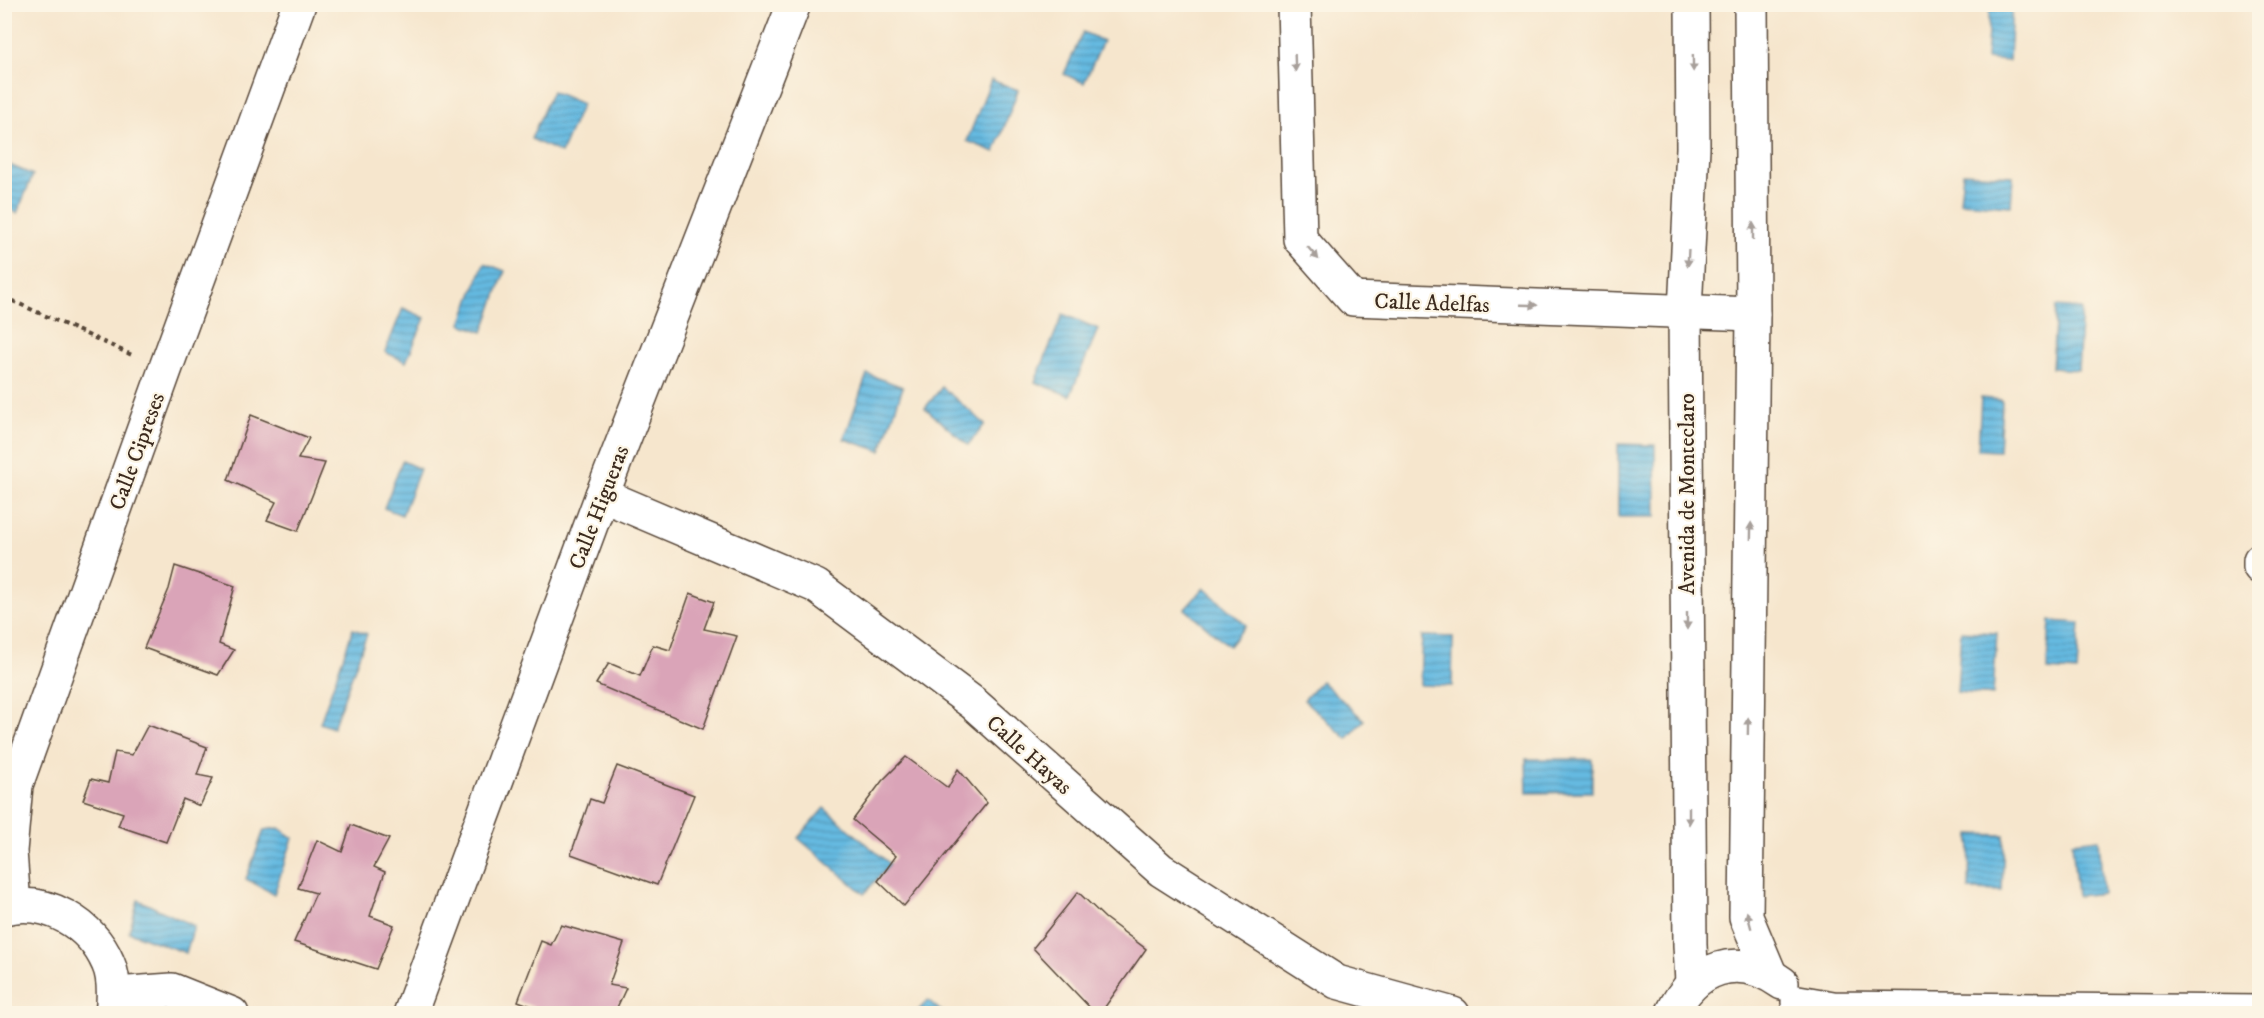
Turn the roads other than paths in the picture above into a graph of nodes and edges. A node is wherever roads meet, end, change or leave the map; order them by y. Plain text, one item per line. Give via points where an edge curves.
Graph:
1 (299, 4) edge
2 (794, 4) edge
3 (1294, 4) edge
4 (1692, 4) edge
5 (1751, 4) edge
6 (1685, 311) junction
7 (1753, 314) junction
8 (602, 495) junction
9 (2259, 560) edge
10 (2259, 567) edge
11 (9, 907) edge
12 (1770, 974) junction
13 (1692, 983) junction
14 (113, 1004) edge
15 (1801, 1008) edge
16 (2259, 1012) edge
17 (232, 1014) edge
18 (410, 1014) edge
19 (1453, 1014) edge
20 (1672, 1014) edge

1 - 11 street, Calle Cipreses via 16,785
2 - 8 street, Calle Higueras
3 -> 6 street, Calle Adelfas via 1300,239 1353,299
4 -> 6 street, Avenida de Monteclaro via 1693,148
7 -> 5 street
6 - 7 street, Calle Adelfas
6 -> 13 street, Avenida de Monteclaro
12 -> 7 street via 1746,917
8 - 18 street, Calle Higueras
8 - 19 street, Calle Hayas via 816,586 973,703 1161,870 1337,982
9 - 10 street
11 - 14 street via 44,908 71,919 87,932 109,964
12 - 13 street via 1730,966 1709,972
12 - 15 street via 1787,986
13 - 20 street via 1679,997
14 - 17 street via 172,990
15 - 16 street

